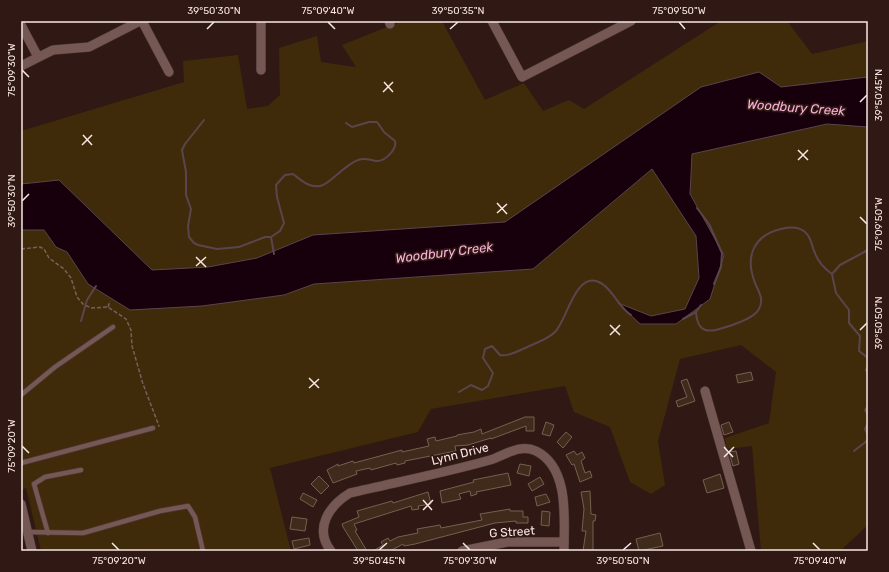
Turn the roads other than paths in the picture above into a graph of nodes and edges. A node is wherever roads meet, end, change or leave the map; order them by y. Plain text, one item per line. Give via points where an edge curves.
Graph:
1 (141, 21) edge
2 (261, 21) edge
3 (492, 21) edge
4 (631, 21) edge
5 (617, 24) edge
6 (21, 25) edge
7 (38, 57) junction
8 (21, 66) edge
9 (261, 70) dead end
10 (169, 72) dead end
11 (113, 327) dead end
12 (705, 391) dead end
13 (21, 395) edge
14 (153, 428) road end
15 (21, 463) edge
16 (81, 470) dead end
17 (21, 504) edge
18 (27, 532) junction
19 (48, 533) junction
20 (564, 547) edge
21 (32, 551) edge
22 (203, 551) edge
23 (331, 551) edge
24 (462, 551) edge
25 (751, 551) edge

1 - 7 street via 89,48 53,50
1 - 10 street
2 - 9 street
3 - 5 street via 522,77
4 - 5 street
6 - 7 street
7 - 8 street
11 - 13 lane via 55,367
12 - 25 street
14 - 15 lane
16 - 19 lane via 45,477 34,484
17 - 18 street
18 - 19 lane
18 - 21 street
19 - 22 lane via 83,533 160,511 188,506 195,517
20 - 23 street, Lynn Drive via 565,500 560,482 551,464 536,450 520,448 491,460 350,493 338,500 327,513 323,526 325,539
20 - 24 street, G Street via 507,542

